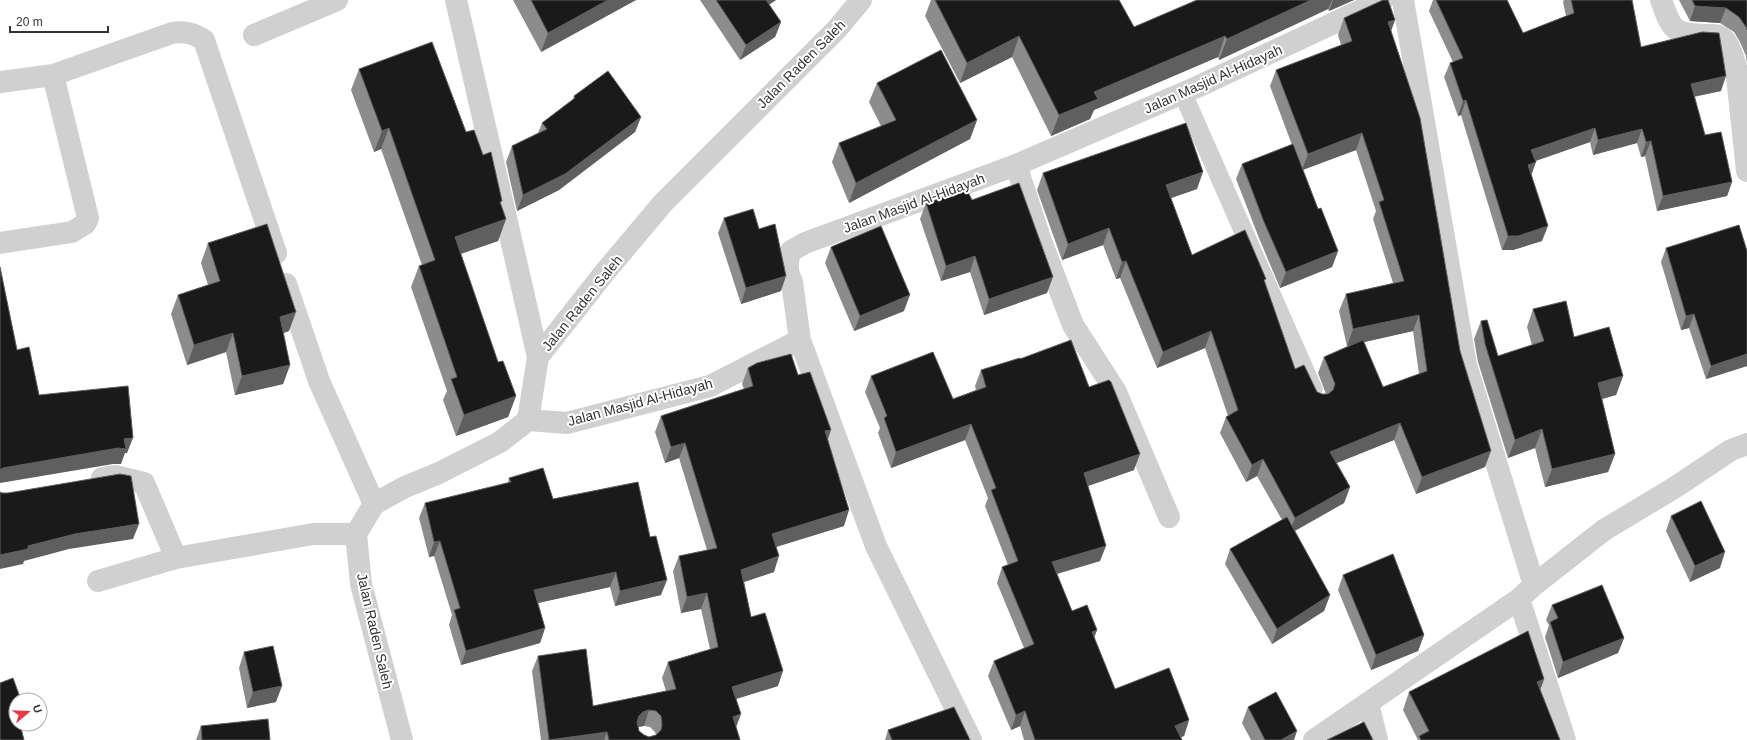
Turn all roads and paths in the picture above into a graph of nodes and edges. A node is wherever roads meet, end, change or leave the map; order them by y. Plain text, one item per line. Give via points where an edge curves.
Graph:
1 (337, 0) edge
2 (456, 0) edge
3 (861, 0) edge
4 (1383, 0) edge
5 (1403, 0) edge
6 (1661, 0) edge
7 (254, 35) dead end
8 (53, 75) junction
9 (0, 82) edge
10 (1183, 94) junction
11 (1016, 165) junction
12 (1747, 166) edge
13 (0, 242) edge
14 (800, 340) junction
15 (538, 357) junction
16 (1318, 400) edge
17 (528, 420) junction
18 (1747, 444) edge
19 (84, 481) edge
20 (374, 504) junction
21 (1169, 517) dead end
22 (356, 534) junction
23 (176, 558) junction
24 (98, 581) dead end
25 (1526, 592) junction
26 (1368, 703) junction
27 (402, 740) edge
28 (971, 740) edge
29 (1314, 740) edge
30 (1377, 740) edge
31 (1565, 740) edge

1 - 7 street
2 - 15 street
3 - 15 street, Jalan Raden Saleh via 837,29 663,203
4 - 10 street, Jalan Masjid Al-Hidayah
5 - 25 street via 1466,365
6 - 12 street via 1675,29 1682,33 1716,35 1722,38 1732,54 1736,67
8 - 9 street
8 - 13 street via 88,218 85,224 72,232
8 - 20 street via 172,33 184,31 204,40 319,381
10 - 11 street, Jalan Masjid Al-Hidayah
10 - 16 lane
11 - 14 street, Jalan Masjid Al-Hidayah via 805,243 791,251 788,272 792,282
11 - 21 street via 1073,325 1116,392
14 - 17 street, Jalan Masjid Al-Hidayah via 710,386 567,423
14 - 28 street via 876,546
15 - 17 street, Jalan Raden Saleh
17 - 20 street via 500,442
18 - 25 street via 1731,450 1604,530
19 - 23 street via 115,476 144,483
20 - 22 street
22 - 23 street via 313,534
22 - 27 street, Jalan Raden Saleh via 361,584
23 - 24 street
25 - 26 street
25 - 31 street
26 - 29 street
26 - 30 street

